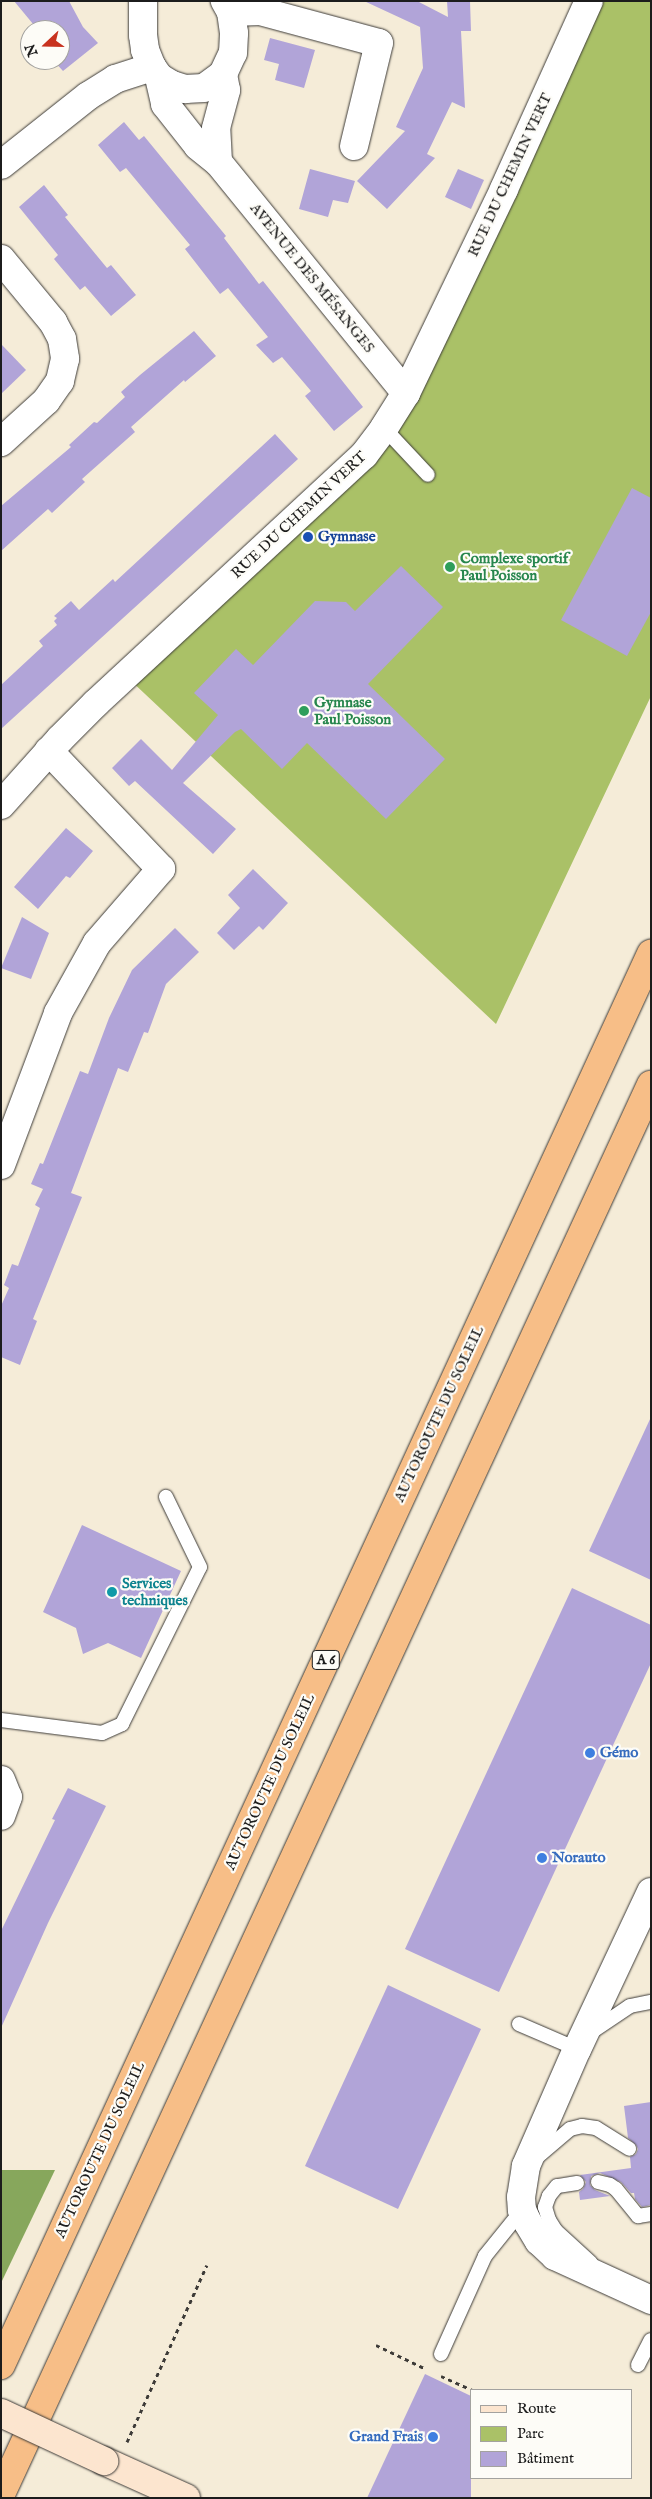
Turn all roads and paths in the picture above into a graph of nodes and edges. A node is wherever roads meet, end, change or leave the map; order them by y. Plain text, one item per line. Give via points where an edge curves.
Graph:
1 (143, 1) edge
2 (589, 1) edge
3 (228, 7) edge
4 (155, 72) junction
5 (223, 74) junction
6 (354, 146) dead end
7 (218, 162) junction
8 (1, 165) edge
9 (1, 259) edge
10 (406, 394) junction
11 (384, 428) junction
12 (1, 442) edge
13 (428, 475) dead end
14 (49, 751) junction
15 (1, 805) edge
16 (651, 954) edge
17 (651, 1085) edge
18 (1, 1165) edge
19 (166, 1497) dead end
20 (1, 1720) edge
21 (1, 1780) edge
22 (1, 1816) edge
23 (651, 1892) edge
24 (651, 1934) edge
25 (621, 1957) junction
26 (651, 2002) edge
27 (519, 2024) dead end
28 (580, 2043) junction
29 (629, 2149) dead end
30 (526, 2166) junction
31 (577, 2182) dead end
32 (598, 2182) dead end
33 (522, 2210) junction
34 (651, 2214) edge
35 (207, 2265) dead end
36 (612, 2283) junction
37 (651, 2300) edge
38 (651, 2340) edge
39 (440, 2354) dead end
40 (1, 2365) edge
41 (638, 2365) dead end
42 (1, 2413) edge
43 (114, 2454) junction
44 (1, 2494) edge
45 (186, 2498) edge

1 - 4 street, AVENUE DES MÉSANGES via 145,50
2 - 10 street, RUE DU CHEMIN VERT
3 - 5 street via 234,33 232,53
3 - 6 street via 260,11 379,43
4 - 5 street via 172,86 185,89 204,88
4 - 7 street, AVENUE DES MÉSANGES via 165,104 198,146
4 - 8 street via 115,79
5 - 7 street via 226,90 216,128
7 - 10 street, AVENUE DES MÉSANGES
9 - 12 street via 53,322 62,339 66,359 60,381 46,401
10 - 11 street, RUE DU CHEMIN VERT
11 - 13 lane
11 - 14 street, RUE DU CHEMIN VERT via 364,455
14 - 15 street, RUE DU CHEMIN VERT
14 - 18 street via 161,868 97,943 58,1013
16 - 40 highway, AUTOROUTE DU SOLEIL / A 6
17 - 44 highway
19 - 20 lane via 200,1567 122,1724 102,1733
21 - 22 street via 8,1797
23 - 25 street
24 - 25 street
25 - 28 street
26 - 28 lane via 630,2006
27 - 28 lane
28 - 30 street
29 - 30 lane via 596,2128 582,2126 570,2129
30 - 33 street via 522,2182
31 - 36 lane via 557,2186 549,2196 545,2207 549,2220
32 - 34 lane via 616,2189 638,2216
33 - 36 street via 539,2241 555,2256
33 - 39 lane via 485,2256
35 - 43 path
36 - 37 street
38 - 41 lane
42 - 43 street, bridge
43 - 45 street

